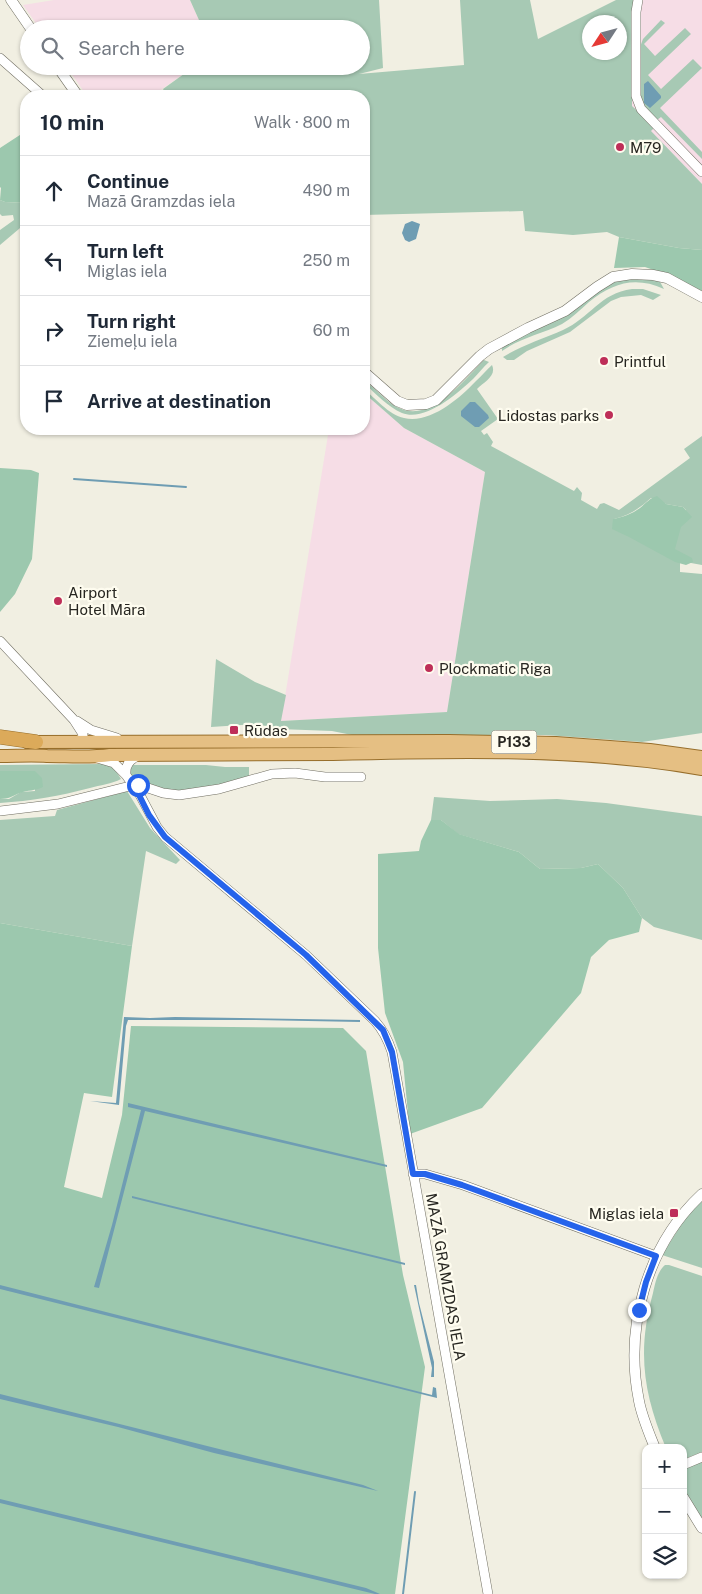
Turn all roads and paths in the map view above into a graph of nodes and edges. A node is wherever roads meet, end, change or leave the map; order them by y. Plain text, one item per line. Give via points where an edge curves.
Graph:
1 (11, 0) edge
2 (638, 0) edge
3 (25, 20) edge
4 (0, 58) edge
5 (63, 75) edge
6 (36, 90) edge
7 (74, 90) edge
8 (702, 172) edge
9 (702, 297) edge
10 (370, 377) edge
11 (0, 641) edge
12 (74, 720) junction
13 (0, 737) edge
14 (36, 742) junction
15 (77, 742) junction
16 (129, 742) junction
17 (0, 743) edge
18 (139, 754) junction
19 (0, 756) edge
20 (95, 757) junction
21 (702, 757) edge
22 (702, 769) edge
23 (126, 775) junction
24 (361, 777) dead end
25 (134, 785) junction
26 (0, 812) edge
27 (413, 1174) junction
28 (702, 1194) edge
29 (656, 1256) junction
30 (653, 1444) edge
31 (702, 1457) edge
32 (687, 1463) edge
33 (687, 1504) edge
34 (702, 1528) edge
35 (488, 1594) edge

1 - 3 street
2 - 8 street via 638,103
4 - 6 street
5 - 7 street
9 - 10 street via 660,277 632,274 613,278 565,311 489,349 436,400 407,405 396,401
11 - 12 street
12 - 15 street via 83,734
12 - 16 street via 91,730
13 - 14 highway
14 - 15 main road, P133
14 - 17 main road, P133
15 - 16 main road, P133
16 - 21 main road, P133 via 556,743
18 - 20 main road, P133
18 - 22 main road, P133 via 485,753 598,757
18 - 23 street via 127,765
19 - 20 main road, P133
20 - 23 street, MAZĀ GRAMZDAS IELA via 114,763
23 - 25 street, MAZĀ GRAMZDAS IELA
24 - 25 street via 272,774 219,789 179,795
25 - 26 street via 58,804
25 - 27 street, MAZĀ GRAMZDAS IELA via 165,837 306,955 383,1030 392,1052
27 - 29 street via 425,1174 462,1185
27 - 35 street, MAZĀ GRAMZDAS IELA
28 - 29 street via 682,1216
29 - 30 street via 646,1282 635,1340 639,1402
31 - 32 street
33 - 34 street

